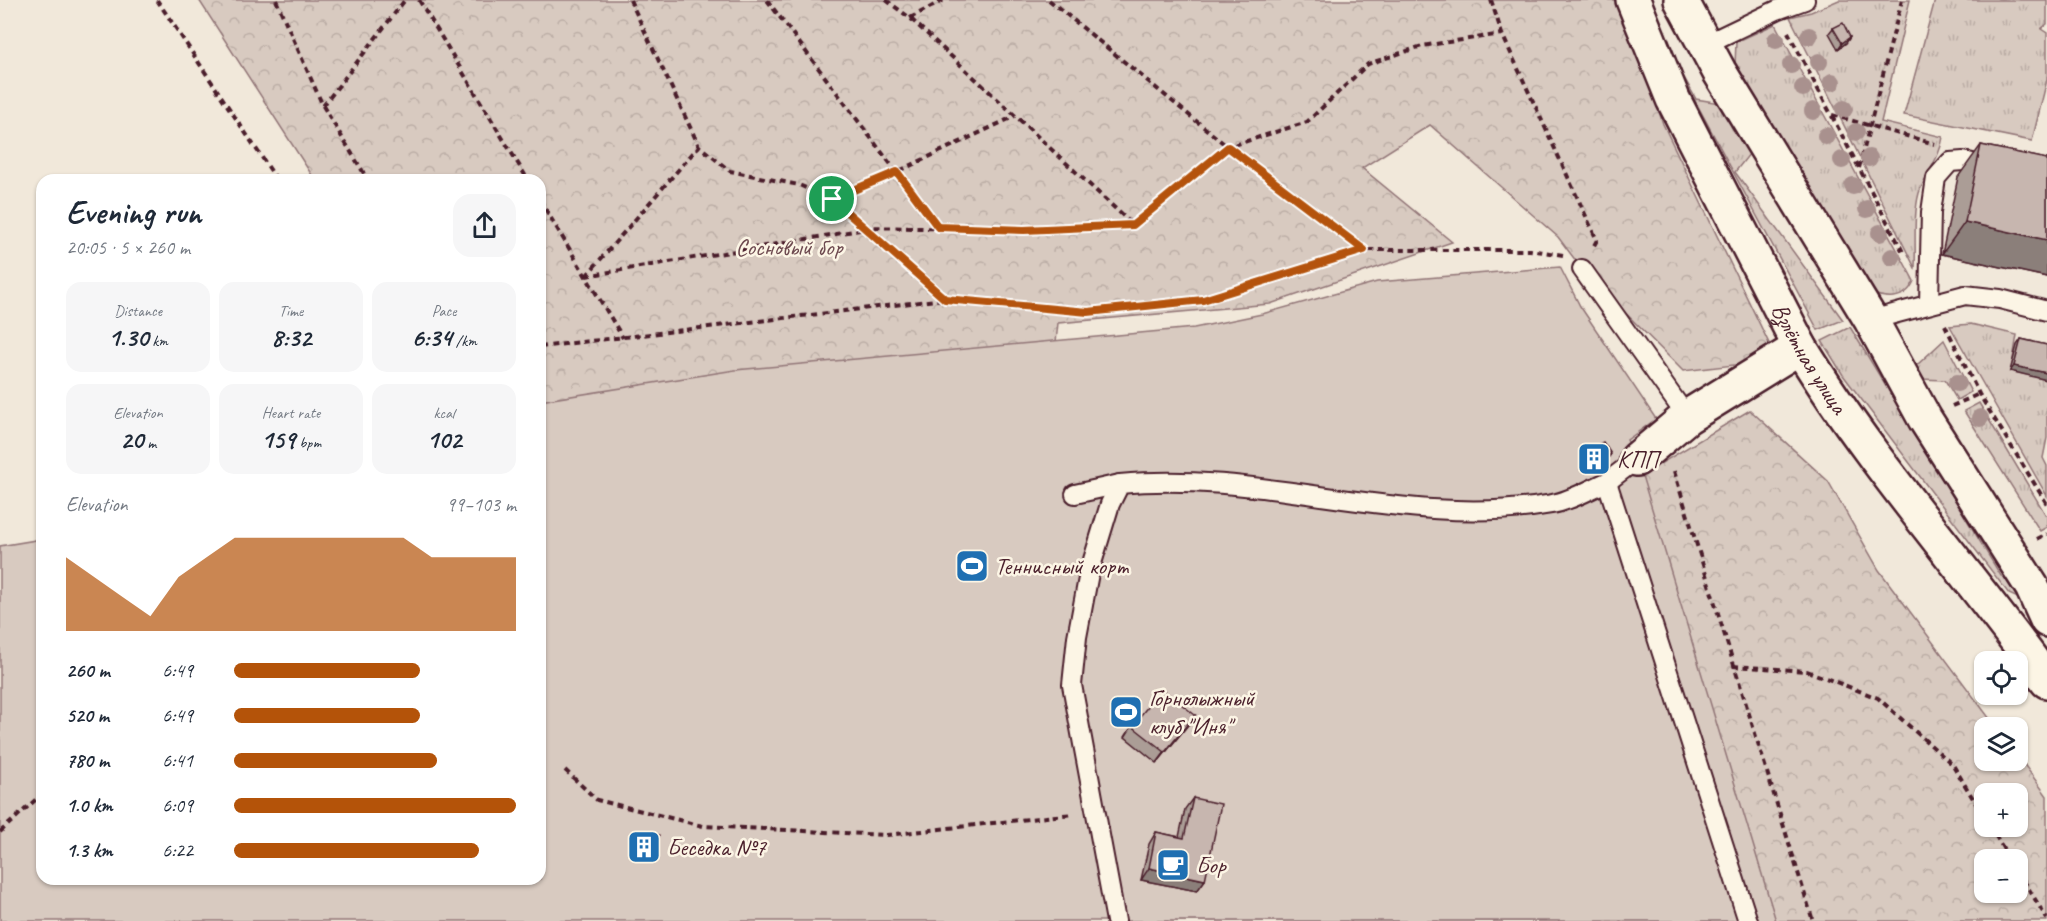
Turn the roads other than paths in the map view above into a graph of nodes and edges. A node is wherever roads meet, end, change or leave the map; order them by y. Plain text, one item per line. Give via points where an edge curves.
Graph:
1 (1633, 0) edge
2 (1681, 0) edge
3 (1805, 0) edge
4 (1706, 44) junction
5 (2005, 170) edge
6 (1582, 269) road end
7 (1929, 304) junction
8 (2047, 311) edge
9 (1870, 320) junction
10 (1800, 347) junction
11 (1677, 426) junction
12 (1637, 459) joint
13 (1607, 482) junction
14 (1120, 484) junction
15 (1075, 494) dead end
16 (2047, 620) edge
17 (2047, 681) edge
18 (1116, 921) edge
19 (1748, 921) edge

1 - 10 street, Взлётная улица via 1673,99
2 - 4 street
3 - 4 lane
4 - 9 street
5 - 7 lane via 1956,161 1941,169 1931,212
6 - 11 lane
7 - 8 lane via 1965,296 2000,299
7 - 9 lane
9 - 16 street via 1925,419 2032,587
10 - 11 street
10 - 17 street, Взлётная улица via 1824,387
11 - 12 street
12 - 13 lane
13 - 14 lane via 1555,504 1476,511 1388,505 1193,481
13 - 19 lane
14 - 15 lane
14 - 18 lane via 1089,573 1072,685

